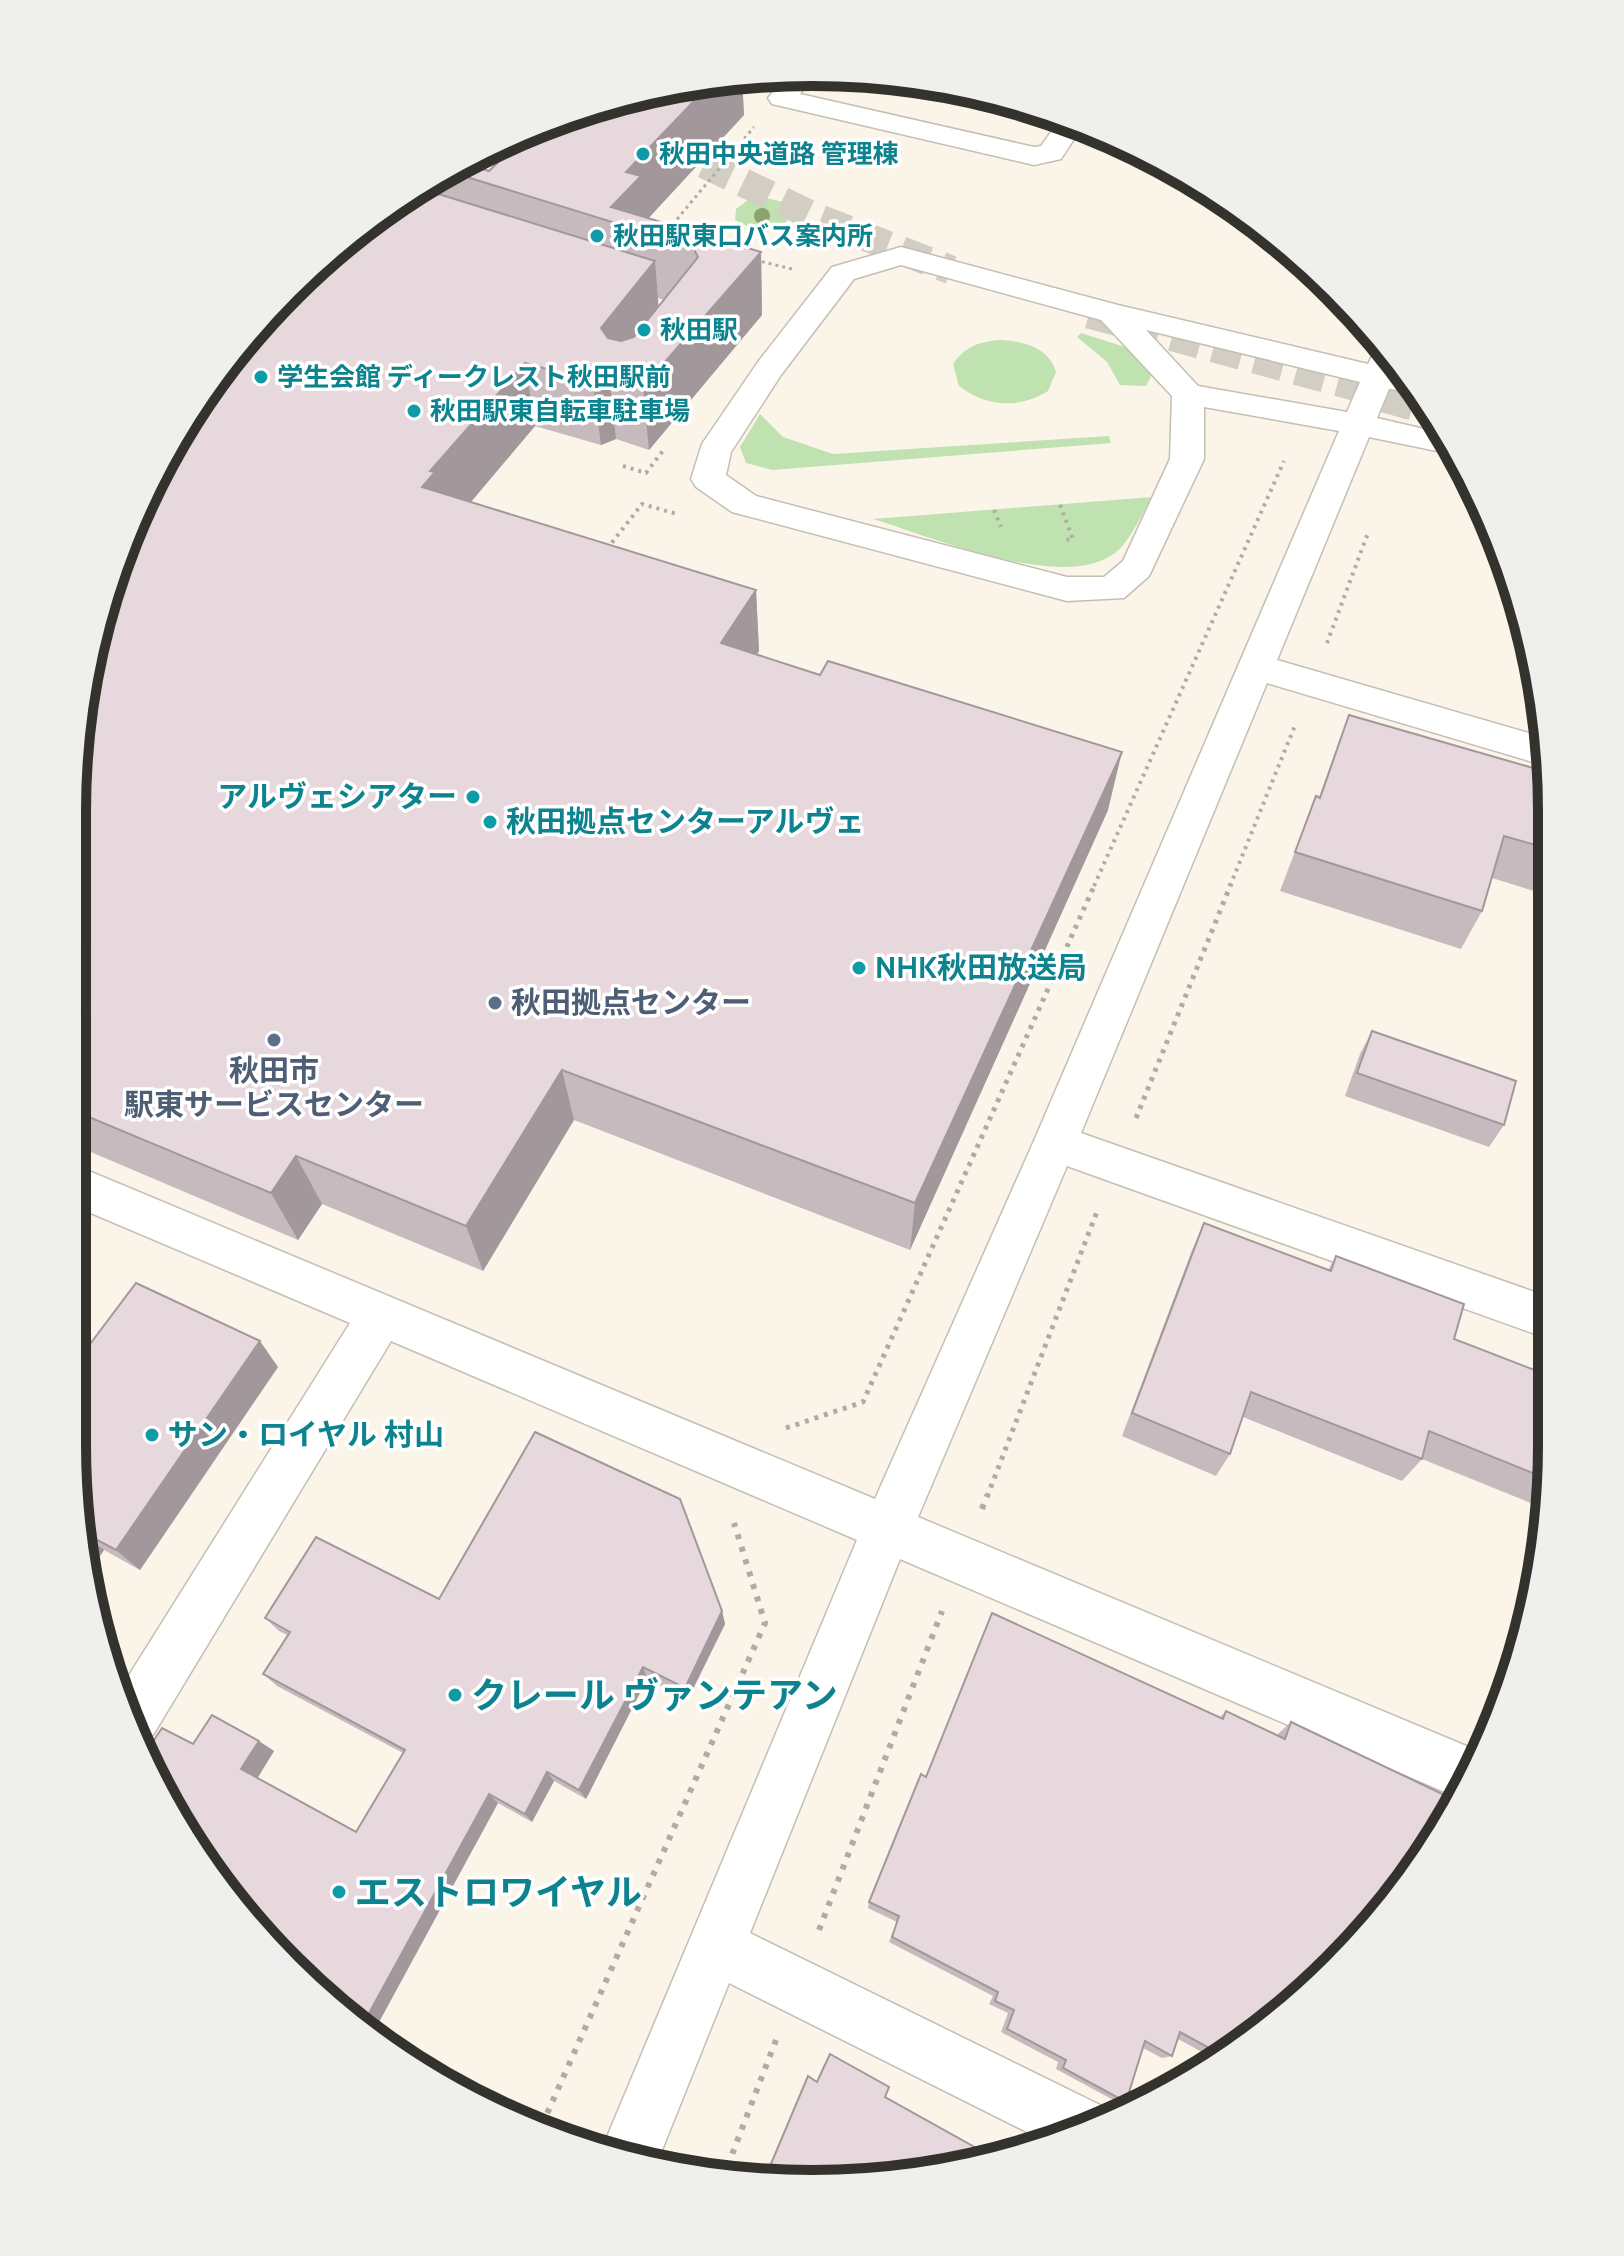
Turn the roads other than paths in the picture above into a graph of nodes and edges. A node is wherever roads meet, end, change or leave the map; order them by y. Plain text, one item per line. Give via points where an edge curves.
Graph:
1 (791, 87) edge
2 (1065, 132) edge
3 (1112, 313) junction
4 (1388, 370) tunnel mouth
5 (1390, 373) edge
6 (1188, 394) junction
7 (1359, 424) junction
8 (1437, 443) edge
9 (1254, 666) junction
10 (1535, 749) edge
11 (1055, 1143) junction
12 (86, 1190) edge
13 (382, 1314) junction
14 (1538, 1314) edge
15 (888, 1527) junction
16 (137, 1711) edge
17 (1460, 1771) edge
18 (715, 1946) junction
19 (1071, 2122) edge
20 (633, 2147) edge

1 - 2 street via 782,98 1034,156 1051,153
3 - 4 street
3 - 6 street
3 - 6 street via 901,256 843,273 714,452 708,479 744,504 1067,589 1112,589 1137,568 1187,459
5 - 7 street
6 - 7 street
7 - 8 street
7 - 9 street
9 - 10 street
9 - 11 street
11 - 14 street
11 - 15 street
12 - 13 street
13 - 15 street
13 - 16 street
15 - 17 street
15 - 18 street
18 - 19 street
18 - 20 street

